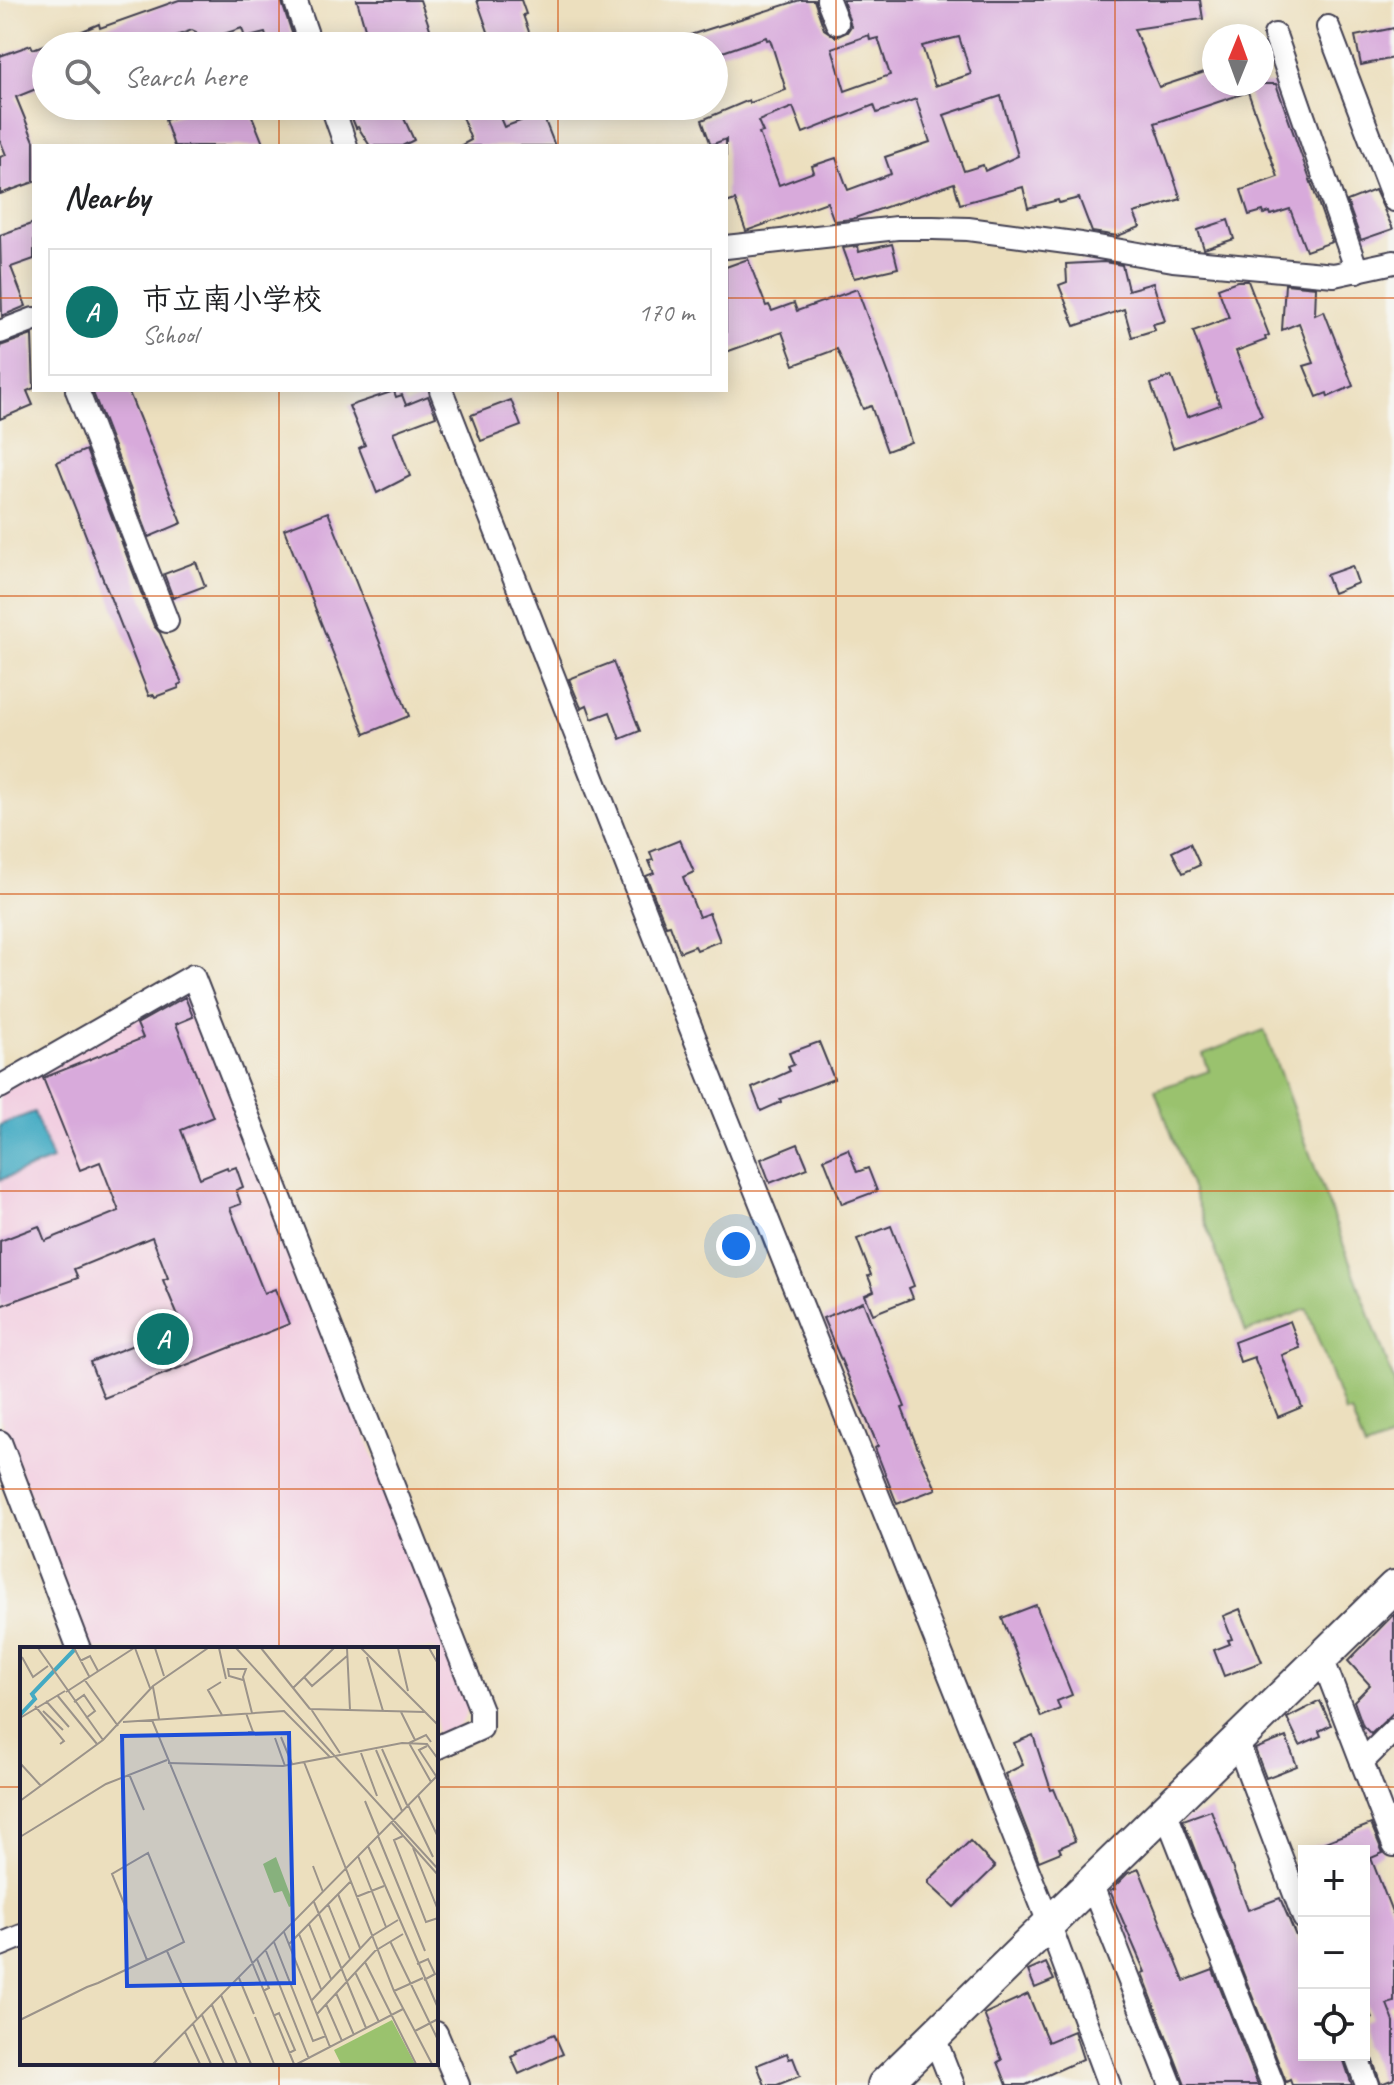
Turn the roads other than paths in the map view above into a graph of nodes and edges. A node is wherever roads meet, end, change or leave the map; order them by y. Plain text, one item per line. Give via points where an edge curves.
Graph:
1 (295, 0) edge
2 (828, 0) edge
3 (837, 23) dead end
4 (1328, 27) dead end
5 (306, 32) edge
6 (1275, 35) dead end
7 (337, 120) edge
8 (345, 144) edge
9 (1394, 200) edge
10 (728, 247) edge
11 (1394, 262) edge
12 (1357, 271) junction
13 (32, 320) edge
14 (0, 332) edge
15 (78, 392) edge
16 (442, 392) edge
17 (167, 621) dead end
18 (0, 1087) edge
19 (0, 1442) edge
20 (1394, 1587) edge
21 (78, 1647) edge
22 (1322, 1658) junction
23 (1394, 1730) edge
24 (1236, 1739) junction
25 (438, 1747) edge
26 (1362, 1762) junction
27 (1165, 1811) junction
28 (1394, 1845) edge
29 (1091, 1883) junction
30 (1304, 1917) edge
31 (1049, 1923) junction
32 (20, 1937) edge
33 (0, 1945) edge
34 (934, 2037) junction
35 (438, 2038) edge
36 (1358, 2061) edge
37 (458, 2085) edge
38 (884, 2085) edge
39 (953, 2085) edge
40 (1109, 2085) edge
41 (1171, 2085) edge
42 (1273, 2085) edge
43 (1367, 2085) edge

1 - 5 street
2 - 3 street
4 - 9 street
6 - 12 street
7 - 8 street
10 - 12 street via 897,228 945,228 1173,260 1334,275
11 - 12 street
13 - 14 street
15 - 17 street
16 - 31 street
18 - 25 street via 193,976 481,1710 481,1728
19 - 21 street
20 - 22 street
22 - 24 street
22 - 26 street
23 - 26 street
24 - 27 street
24 - 30 street
26 - 28 street
27 - 29 street
27 - 42 street
29 - 31 street
29 - 41 street
31 - 34 street
31 - 40 street
32 - 33 street
34 - 38 street
34 - 39 street
35 - 37 street
36 - 43 street

